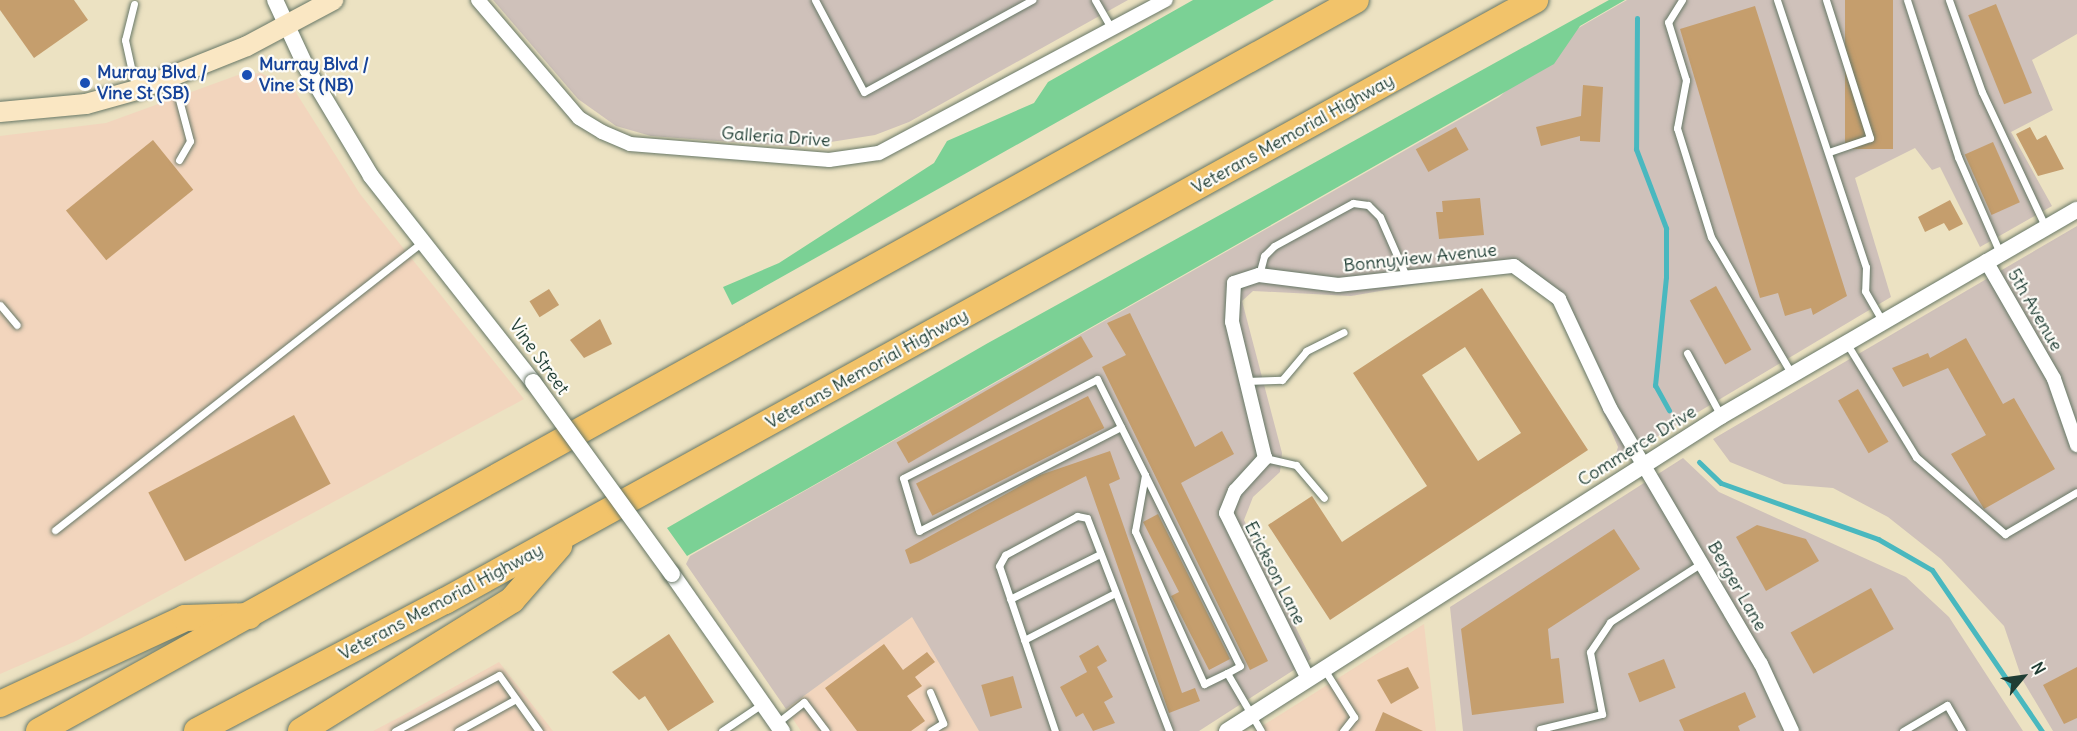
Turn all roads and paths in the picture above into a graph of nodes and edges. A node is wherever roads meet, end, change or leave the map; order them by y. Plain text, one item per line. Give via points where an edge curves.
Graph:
1 (274, 0) edge
2 (333, 0) edge
3 (478, 0) edge
4 (814, 0) edge
5 (1032, 0) edge
6 (1095, 0) edge
7 (1166, 0) edge
8 (1356, 0) edge
9 (1535, 0) edge
10 (1682, 0) edge
11 (1777, 0) edge
12 (1826, 0) edge
13 (1907, 0) edge
14 (1949, 0) edge
15 (134, 4) dead end
16 (287, 26) junction
17 (1112, 30) junction
18 (172, 77) junction
19 (137, 90) junction
20 (0, 112) edge
21 (1829, 152) junction
22 (179, 160) dead end
23 (2077, 210) edge
24 (2046, 228) junction
25 (424, 240) junction
26 (1993, 257) junction
27 (1259, 275) junction
28 (1406, 276) junction
29 (0, 305) edge
30 (1882, 321) junction
31 (17, 325) dead end
32 (1344, 332) dead end
33 (1845, 342) junction
34 (1687, 353) dead end
35 (1791, 373) junction
36 (1246, 381) junction
37 (1721, 416) junction
38 (1121, 427) junction
39 (2077, 445) edge
40 (1265, 458) junction
41 (1643, 464) junction
42 (1145, 474) junction
43 (2077, 492) edge
44 (1324, 498) dead end
45 (55, 530) dead end
46 (571, 532) junction
47 (1100, 554) junction
48 (1703, 562) junction
49 (1113, 594) junction
50 (1010, 598) junction
51 (255, 616) junction
52 (1024, 640) junction
53 (1324, 669) junction
54 (1227, 673) junction
55 (1308, 679) junction
56 (930, 692) dead end
57 (516, 699) junction
58 (762, 704) junction
59 (0, 705) edge
60 (1252, 716) junction
61 (779, 727) edge
62 (1540, 729) dead end
63 (39, 731) edge
64 (196, 731) edge
65 (301, 731) edge
66 (395, 731) edge
67 (458, 731) edge
68 (539, 731) edge
69 (722, 731) edge
70 (826, 731) edge
71 (930, 731) edge
72 (1055, 731) edge
73 (1169, 731) edge
74 (1227, 731) edge
75 (1261, 731) edge
76 (1343, 731) edge
77 (1792, 731) edge
78 (1903, 731) edge
79 (1962, 731) edge

1 - 16 street, Vine Street
2 - 16 main road
3 - 17 street, Galleria Drive via 579,118 602,132 630,144 829,160 879,153
4 - 5 lane via 864,92
6 - 17 lane
7 - 17 street, Galleria Drive
8 - 51 highway
9 - 46 highway, Veterans Memorial Highway
10 - 35 lane via 1668,22 1686,80 1677,128 1711,237
11 - 21 lane
12 - 21 lane via 1870,138
13 - 26 lane
14 - 24 lane via 1982,92
15 - 19 lane via 125,40
16 - 18 main road
16 - 25 street, Vine Street via 346,139
18 - 19 main road
18 - 22 lane via 190,141
19 - 20 main road via 53,109
21 - 30 lane via 1866,267 1865,291
23 - 24 street, Commerce Drive
24 - 26 street, Commerce Drive
25 - 45 lane
25 - 58 street, Vine Street, bridge via 533,382
26 - 30 street, Commerce Drive
26 - 39 street, 5th Avenue via 2054,379
27 - 28 street, Bonnyview Avenue via 1338,285
27 - 28 lane via 1264,255 1274,246 1353,203 1368,205 1380,217
27 - 36 street, Bonnyview Avenue via 1234,283 1229,303
28 - 41 street, Bonnyview Avenue via 1514,266 1538,280 1559,299 1575,325 1610,408
29 - 31 lane
30 - 33 street, Commerce Drive
32 - 36 lane via 1306,351 1282,380
33 - 35 street, Commerce Drive
33 - 43 lane via 1916,457 2005,534
34 - 37 lane
35 - 37 street, Commerce Drive
36 - 40 street
37 - 41 street, Commerce Drive
38 - 38 lane via 1097,379 924,467 903,478 919,531
38 - 42 lane
40 - 44 lane via 1296,465
40 - 55 street, Erickson Lane via 1235,492 1226,513
41 - 48 street, Berger Lane
41 - 53 street, Commerce Drive
42 - 54 lane via 1240,666
42 - 54 lane via 1135,531 1204,684
46 - 64 highway, Veterans Memorial Highway
46 - 65 highway via 512,600
47 - 49 lane
47 - 50 lane
47 - 50 lane via 1087,518 1077,516 1005,555 999,566
48 - 62 lane via 1610,622 1590,652 1602,714
48 - 77 street, Berger Lane via 1761,664
49 - 52 lane
49 - 73 lane
50 - 52 lane
51 - 59 highway via 184,618
51 - 63 highway
52 - 72 lane
53 - 55 street, Commerce Drive
53 - 76 lane via 1354,717
54 - 60 lane
55 - 60 street, Commerce Drive
56 - 71 lane via 943,723
57 - 66 lane via 499,675
57 - 67 lane
57 - 68 lane
58 - 61 street, Vine Street
58 - 69 lane
60 - 74 street, Commerce Drive
60 - 75 lane
61 - 70 lane via 804,702
78 - 79 lane via 1947,705

